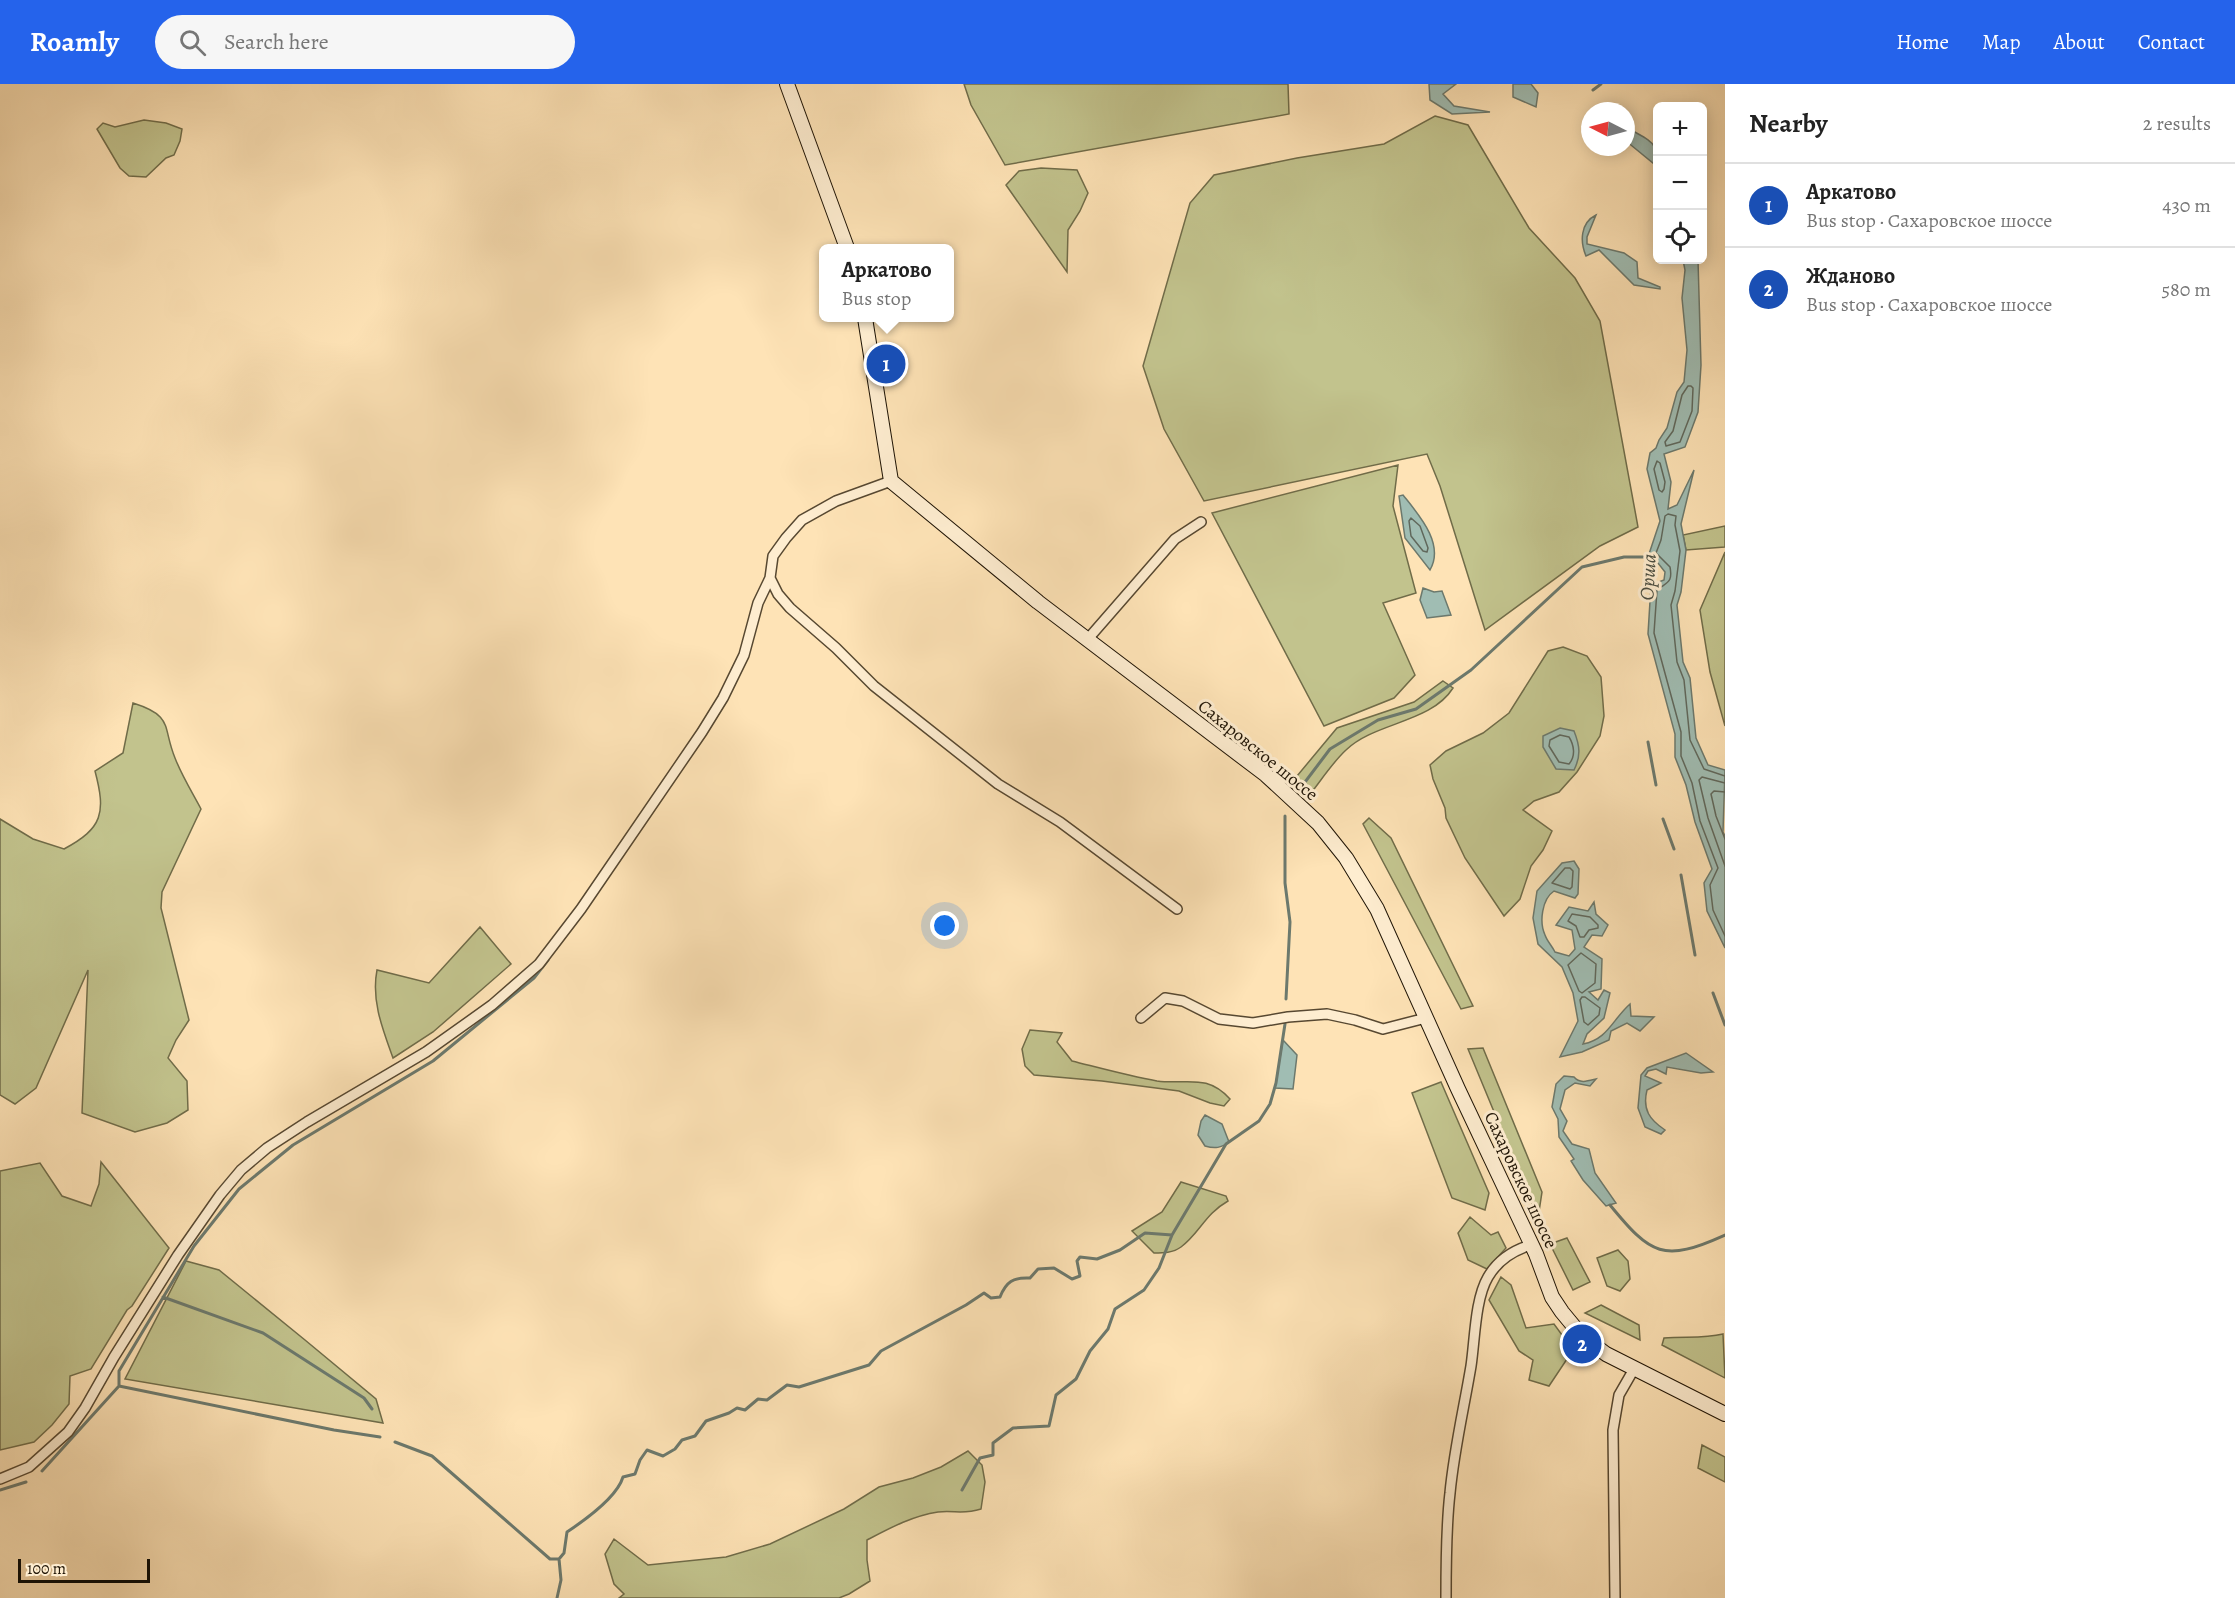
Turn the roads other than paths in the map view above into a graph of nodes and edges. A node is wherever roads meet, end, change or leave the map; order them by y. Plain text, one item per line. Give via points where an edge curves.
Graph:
1 (787, 84) edge
2 (845, 244) edge
3 (866, 322) edge
4 (891, 481) junction
5 (1201, 522) dead end
6 (770, 578) junction
7 (1088, 640) junction
8 (1177, 909) dead end
9 (1141, 1018) dead end
10 (1426, 1018) junction
11 (1532, 1245) junction
12 (1634, 1369) junction
13 (1725, 1414) edge
14 (0, 1479) edge
15 (1446, 1598) edge
16 (1616, 1598) edge

1 - 2 main road
3 - 4 main road
4 - 6 street via 836,501 802,520 773,556
4 - 7 main road, Сахаровское шоссе
5 - 7 street via 1175,539
6 - 8 street via 777,594 790,608 874,686 998,784 1060,822
6 - 14 street via 758,603 737,672 723,698 581,909 539,964 492,1005 426,1052 267,1148 241,1170 178,1255 68,1432 29,1467
7 - 10 main road, Сахаровское шоссе via 1266,775 1323,828 1370,896
9 - 10 street via 1166,998 1183,1001 1219,1019 1253,1023 1327,1014 1383,1029
10 - 11 main road, Сахаровское шоссе
11 - 12 main road, Сахаровское шоссе via 1552,1297 1569,1322 1595,1347
11 - 15 street via 1517,1249 1497,1265 1479,1298 1450,1493
12 - 13 main road, Сахаровское шоссе
12 - 16 street via 1619,1395 1613,1430

